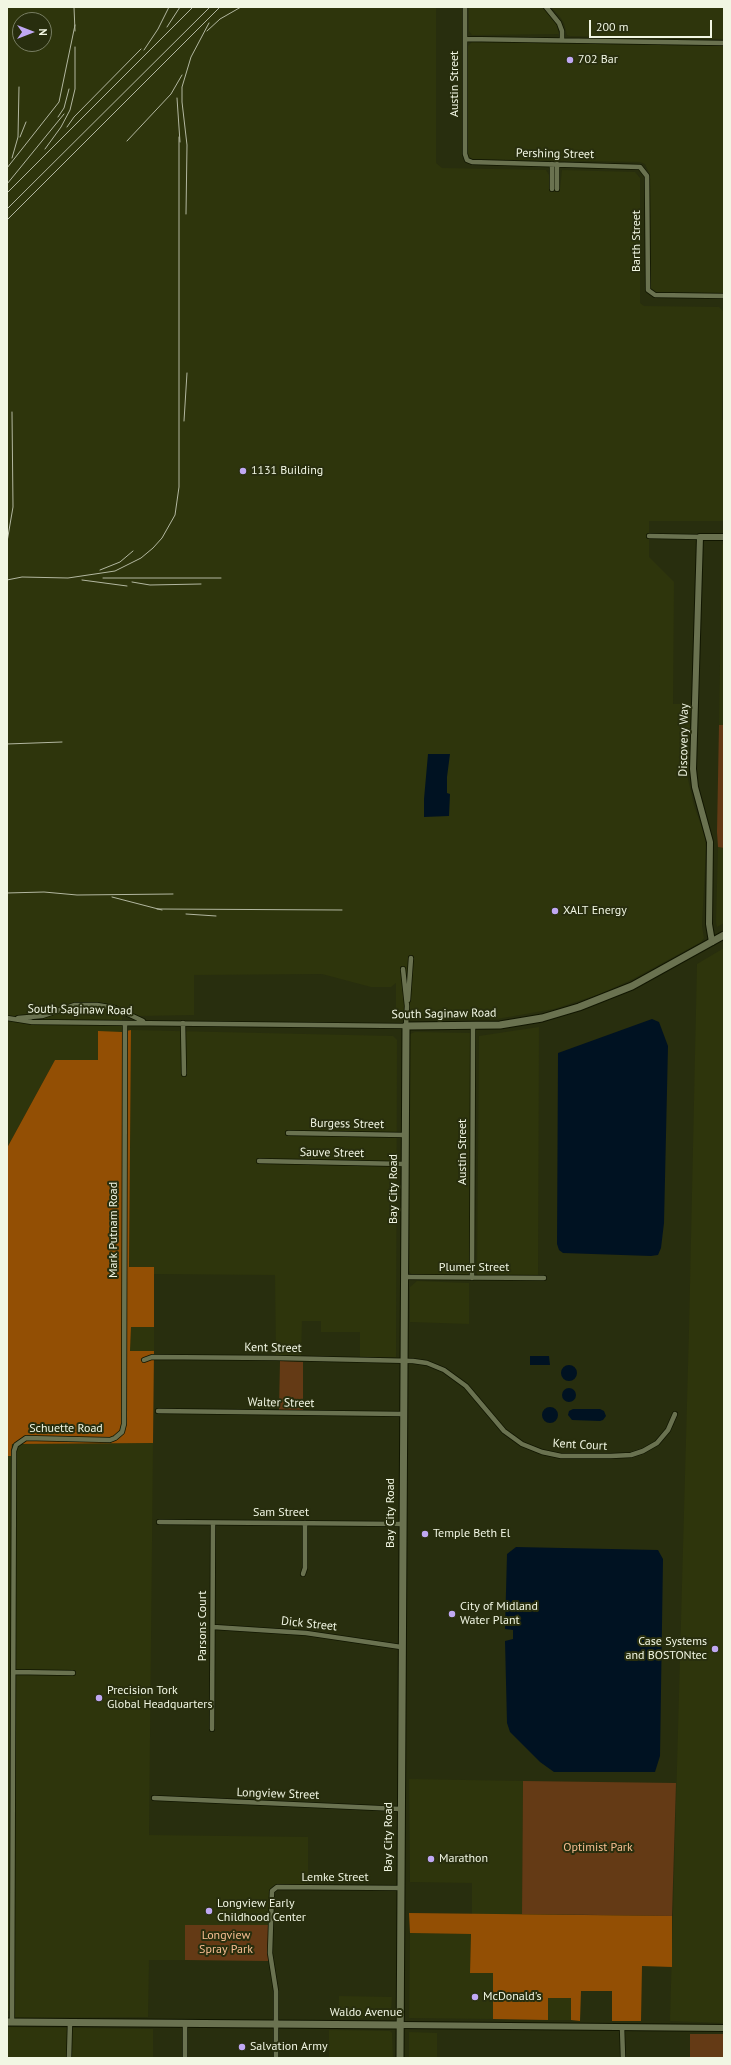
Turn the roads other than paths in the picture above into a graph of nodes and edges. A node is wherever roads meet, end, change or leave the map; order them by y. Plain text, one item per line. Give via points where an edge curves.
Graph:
1 (465, 7) edge
2 (546, 7) edge
3 (465, 39) junction
4 (562, 40) junction
5 (724, 43) edge
6 (467, 160) joint
7 (555, 164) junction
8 (642, 169) joint
9 (554, 189) dead end
10 (724, 296) edge
11 (649, 536) dead end
12 (700, 536) junction
13 (724, 537) edge
14 (724, 935) edge
15 (712, 942) junction
16 (411, 958) dead end
17 (403, 969) dead end
18 (407, 1006) junction
19 (7, 1018) edge
20 (14, 1018) junction
21 (145, 1022) junction
22 (125, 1023) junction
23 (183, 1023) junction
24 (406, 1026) junction
25 (473, 1026) junction
26 (184, 1074) dead end
27 (288, 1133) dead end
28 (405, 1135) junction
29 (259, 1161) dead end
30 (405, 1164) junction
31 (404, 1278) junction
32 (472, 1278) junction
33 (544, 1278) dead end
34 (144, 1360) dead end
35 (404, 1361) junction
36 (158, 1411) dead end
37 (403, 1414) junction
38 (675, 1414) dead end
39 (119, 1435) joint
40 (159, 1522) dead end
41 (213, 1523) junction
42 (305, 1523) junction
43 (402, 1524) junction
44 (303, 1574) dead end
45 (213, 1627) junction
46 (402, 1647) junction
47 (14, 1672) junction
48 (72, 1673) dead end
49 (212, 1728) dead end
50 (154, 1798) dead end
51 (400, 1809) junction
52 (400, 1888) junction
53 (9, 2022) edge
54 (70, 2022) junction
55 (185, 2024) junction
56 (276, 2024) junction
57 (400, 2025) junction
58 (622, 2027) junction
59 (724, 2028) edge
60 (69, 2058) edge
61 (185, 2058) edge
62 (276, 2058) edge
63 (400, 2058) edge
64 (622, 2058) edge

1 - 3 street, Austin Street
2 - 4 street via 559,22
3 - 4 street
3 - 6 street, Austin Street
4 - 5 street
6 - 7 street, Pershing Street
7 - 8 street, Pershing Street via 634,165
7 - 9 street
8 - 10 street, Barth Street via 647,180 647,286 653,294
11 - 12 street
12 - 13 street
12 - 15 street, Discovery Way via 693,769 696,794 710,842 708,924
14 - 15 main road, South Saginaw Road
15 - 25 main road, South Saginaw Road via 632,986 579,1007 520,1022
16 - 18 street
17 - 18 street, Bay City Road
18 - 24 street, Bay City Road
19 - 20 street, South Saginaw Road
20 - 21 street, South Saginaw Road via 42,1016 75,1006 97,1005 115,1008
20 - 22 street, South Saginaw Road via 32,1022
21 - 22 street, South Saginaw Road
21 - 23 street, South Saginaw Road
22 - 39 street, Mark Putnam Road via 124,1424
23 - 24 street, South Saginaw Road
23 - 26 street
24 - 25 main road, South Saginaw Road
24 - 28 main road, Bay City Road
25 - 32 street, Austin Street
27 - 28 street, Burgess Street
28 - 30 main road, Bay City Road
29 - 30 street, Sauve Street
30 - 31 main road, Bay City Road
31 - 32 street, Plumer Street
31 - 35 main road, Bay City Road
32 - 33 street, Plumer Street
34 - 35 street, Kent Street via 152,1357
35 - 37 main road, Bay City Road
35 - 38 street, Kent Court via 427,1363 450,1374 476,1395 504,1431 522,1444 561,1456 631,1455 643,1451 657,1443 668,1430
36 - 37 street, Walter Street
37 - 43 main road, Bay City Road
39 - 47 street, Schuette Road via 110,1440 26,1438 16,1445
40 - 41 street, Sam Street
41 - 42 street, Sam Street
41 - 45 street, Parsons Court
42 - 43 street, Sam Street
42 - 44 street
43 - 46 main road, Bay City Road
45 - 46 street, Dick Street via 306,1632
45 - 49 street, Parsons Court
46 - 51 main road, Bay City Road
47 - 48 street
47 - 53 street, Schuette Road
50 - 51 street, Longview Street
51 - 52 main road, Bay City Road
52 - 56 street, Lemke Street via 277,1887 272,1891 270,1953 276,1991
52 - 57 main road, Bay City Road
53 - 54 main road, Waldo Avenue
54 - 55 main road, Waldo Avenue
54 - 60 street
55 - 56 main road, Waldo Avenue
55 - 61 street
56 - 57 main road, Waldo Avenue
56 - 62 street
57 - 58 street, Waldo Avenue
57 - 63 main road, Bay City Road
58 - 59 street, Waldo Avenue
58 - 64 street

